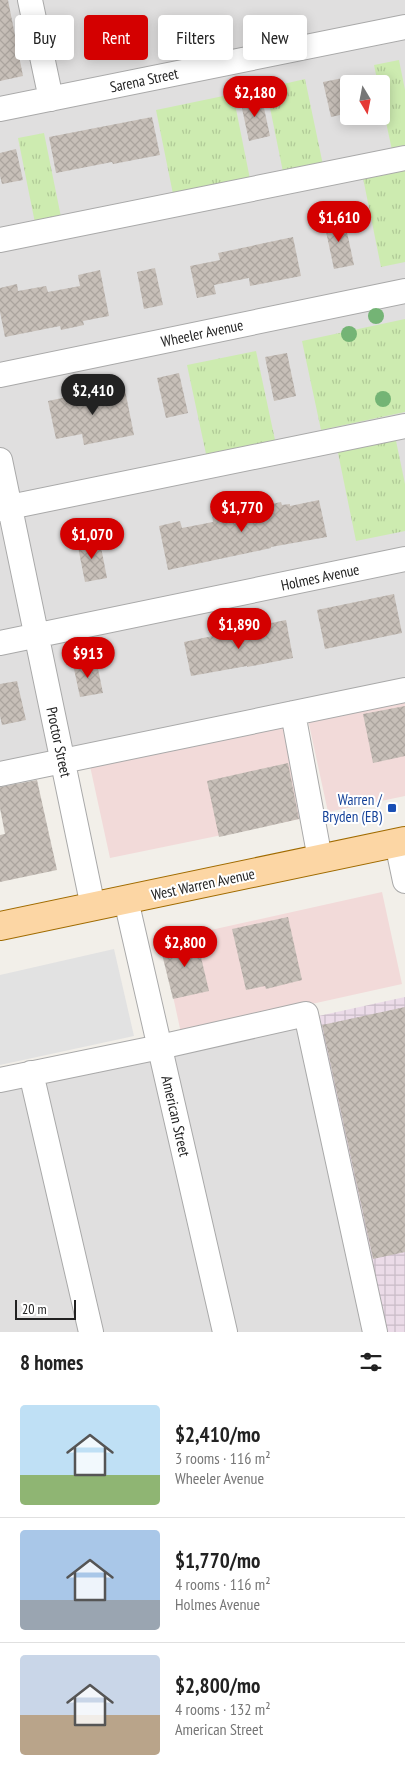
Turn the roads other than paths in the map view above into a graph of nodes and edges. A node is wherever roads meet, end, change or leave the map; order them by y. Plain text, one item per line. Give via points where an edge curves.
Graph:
1 (30, 0) edge
2 (405, 27) edge
3 (51, 99) junction
4 (0, 109) edge
5 (405, 158) edge
6 (0, 240) edge
7 (405, 291) edge
8 (0, 375) edge
9 (405, 426) edge
10 (0, 460) edge
11 (5, 508) edge
12 (405, 559) edge
13 (36, 635) junction
14 (0, 643) edge
15 (405, 690) edge
16 (293, 713) junction
17 (63, 761) junction
18 (0, 774) edge
19 (401, 842) edge
20 (320, 859) junction
21 (405, 881) edge
22 (126, 900) junction
23 (93, 907) junction
24 (0, 926) edge
25 (160, 1047) junction
26 (31, 1073) junction
27 (0, 1080) edge
28 (91, 1332) edge
29 (225, 1332) edge
30 (375, 1332) edge

1 - 3 street
2 - 3 street, Sarena Street
3 - 4 street, Sarena Street
5 - 6 street
7 - 8 street, Wheeler Avenue
9 - 11 street
10 - 11 street, Proctor Street
11 - 13 street, Proctor Street
12 - 13 street, Holmes Avenue
13 - 14 street, Holmes Avenue
13 - 17 street, Proctor Street
15 - 16 street
16 - 17 street
16 - 20 street
17 - 18 street
17 - 23 street, Proctor Street
19 - 20 main road, West Warren Avenue
19 - 21 street
20 - 22 main road, West Warren Avenue
22 - 23 main road, West Warren Avenue
22 - 25 street, American Street
23 - 24 main road, West Warren Avenue
25 - 26 street
25 - 29 street, American Street
25 - 30 street via 306,1014
26 - 27 street
26 - 28 street

